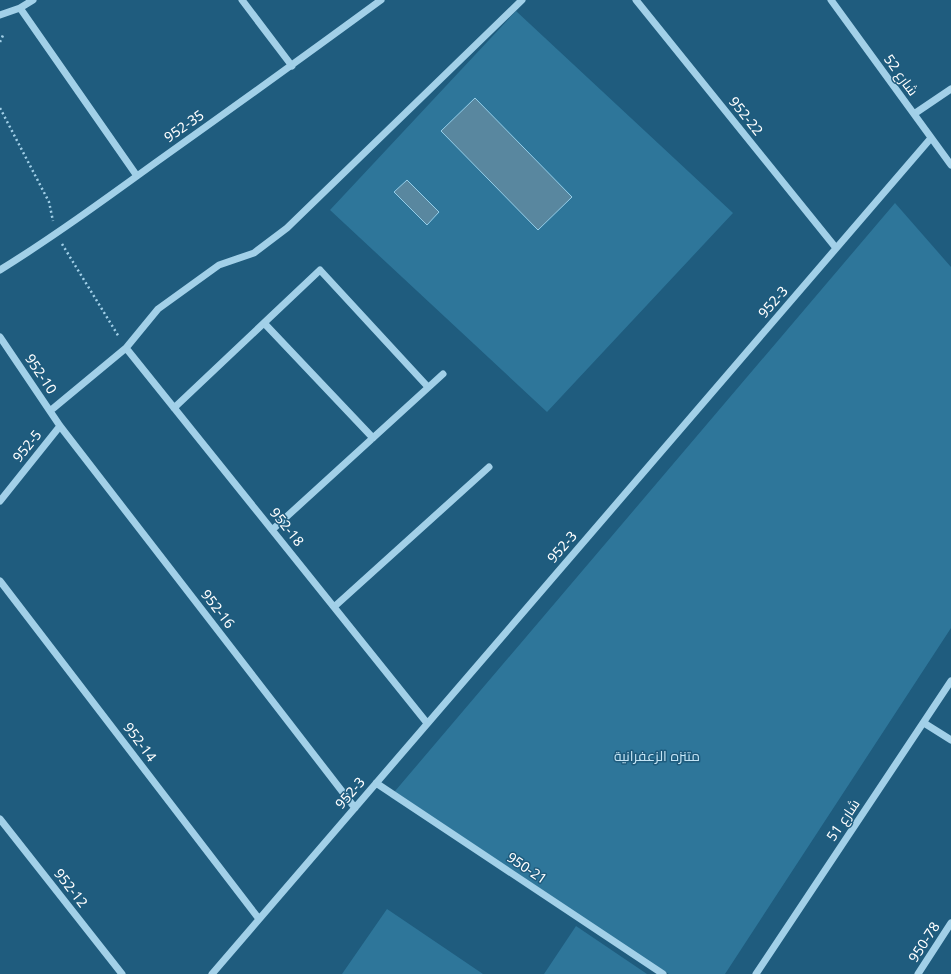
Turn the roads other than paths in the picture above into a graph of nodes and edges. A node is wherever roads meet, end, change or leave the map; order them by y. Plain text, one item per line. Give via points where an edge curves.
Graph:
1 (242, 0) edge
2 (381, 0) edge
3 (522, 0) edge
4 (636, 0) edge
5 (831, 0) edge
6 (29, 1) edge
7 (20, 8) junction
8 (0, 15) edge
9 (292, 66) junction
10 (951, 89) edge
11 (914, 114) junction
12 (931, 138) junction
13 (951, 165) edge
14 (137, 176) junction
15 (836, 248) junction
16 (0, 270) edge
17 (264, 323) junction
18 (0, 337) edge
19 (126, 348) junction
20 (443, 374) dead end
21 (428, 387) junction
22 (174, 408) junction
23 (50, 411) junction
24 (60, 426) junction
25 (373, 438) junction
26 (489, 467) dead end
27 (0, 501) edge
28 (272, 530) junction
29 (0, 581) edge
30 (334, 607) junction
31 (951, 681) edge
32 (427, 723) junction
33 (924, 723) junction
34 (951, 740) edge
35 (376, 783) junction
36 (355, 808) junction
37 (0, 819) edge
38 (259, 919) junction
39 (951, 923) edge
40 (122, 974) edge
41 (212, 974) edge
42 (663, 974) edge
43 (756, 974) edge
44 (918, 974) edge

1 - 9 street
2 - 9 street, 952-35
3 - 19 street via 287,228 254,253 220,265 158,309
4 - 15 street, 952-22
5 - 11 street, شارع 52
6 - 7 street
7 - 8 street
7 - 14 street
9 - 14 street, 952-35
10 - 11 street
11 - 12 street, شارع 52
12 - 13 street, شارع 52
12 - 15 street, 952-3
14 - 16 street, 952-35
15 - 32 street, 952-3
17 - 21 street via 320,270
17 - 22 street
17 - 25 street
18 - 23 street, 952-10
19 - 22 street, 952-18
19 - 23 street
20 - 21 street
21 - 25 street
22 - 28 street, 952-18
23 - 24 street, 952-10
24 - 27 street, 952-5
24 - 36 street, 952-16
25 - 28 street
26 - 30 street
28 - 30 street, 952-18
29 - 38 street, 952-14
30 - 32 street, 952-18
31 - 33 street, شارع 51
32 - 35 street, 952-3
33 - 34 street
33 - 43 street, شارع 51
35 - 36 street, 952-3
35 - 42 street, 950-21
36 - 38 street, 952-3
37 - 40 street, 952-12
38 - 41 street, 952-3
39 - 44 street, 950-78

